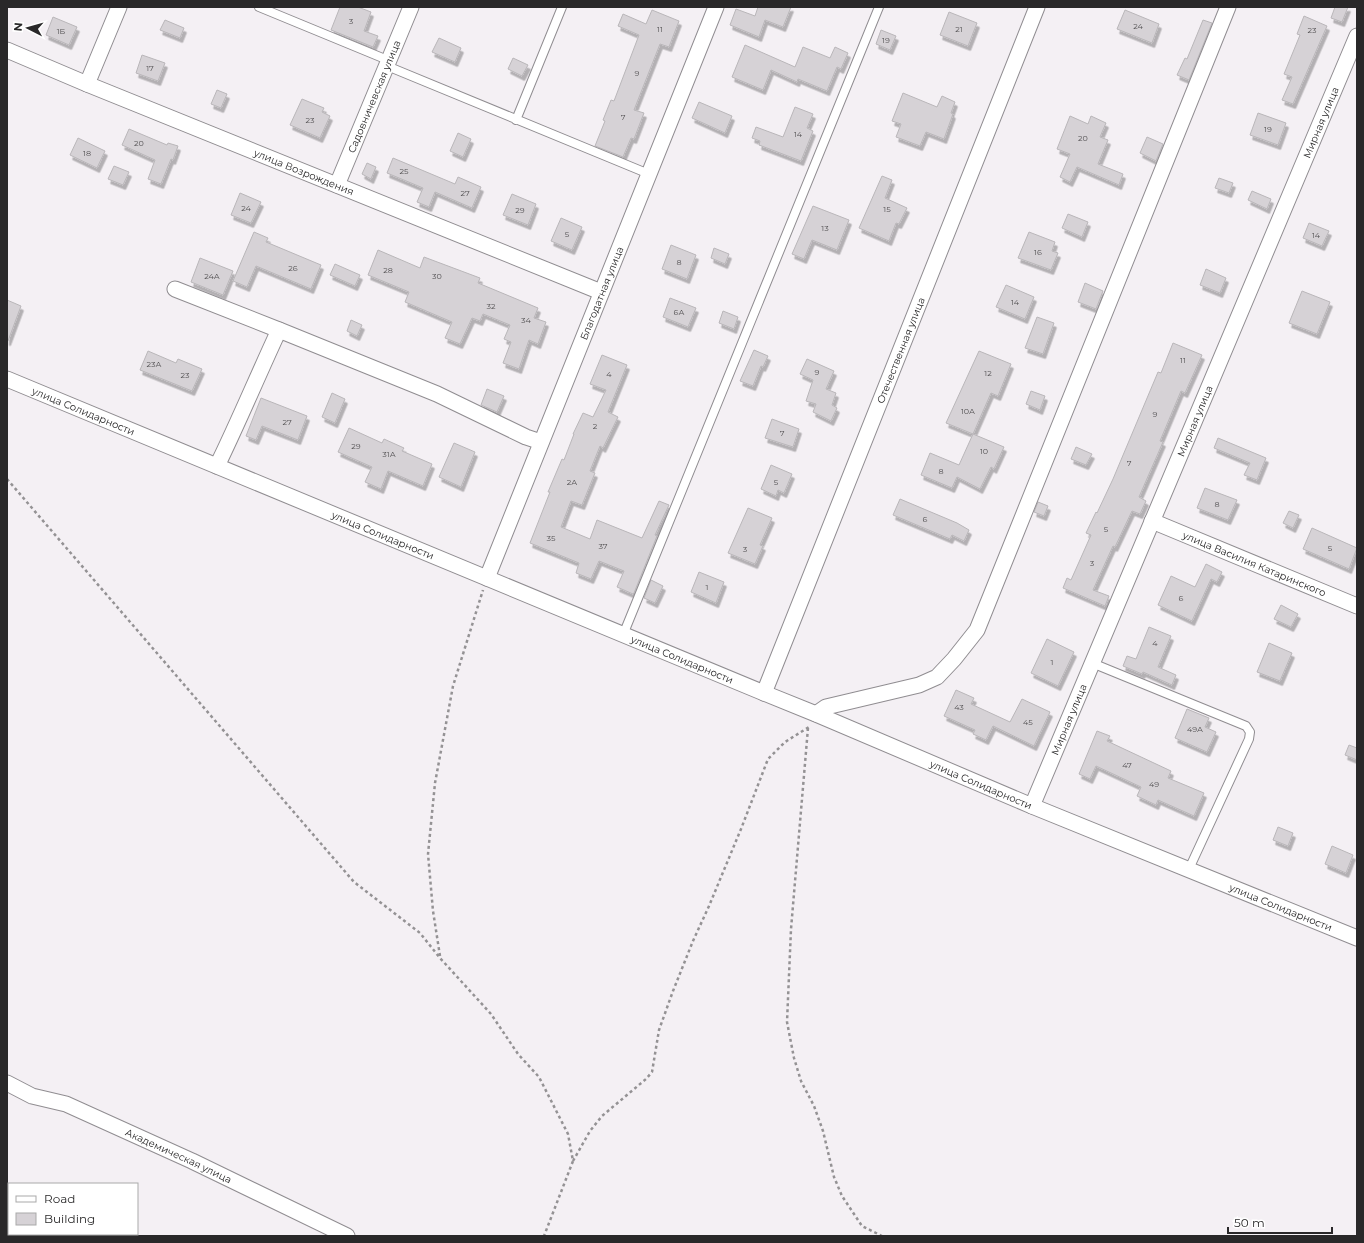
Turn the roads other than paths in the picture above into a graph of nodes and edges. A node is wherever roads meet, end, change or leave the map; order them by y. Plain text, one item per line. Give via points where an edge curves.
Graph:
1 (119, 7) edge
2 (259, 7) edge
3 (411, 7) edge
4 (562, 7) edge
5 (716, 7) edge
6 (879, 7) edge
7 (1037, 7) edge
8 (1228, 7) edge
9 (1357, 36) edge
10 (7, 50) edge
11 (389, 64) junction
12 (87, 84) junction
13 (516, 120) junction
14 (649, 174) junction
15 (338, 185) junction
16 (175, 289) dead end
17 (602, 292) junction
18 (279, 330) junction
19 (7, 379) edge
20 (541, 442) junction
21 (217, 466) junction
22 (1152, 521) junction
23 (487, 578) junction
24 (1357, 606) edge
25 (623, 635) junction
26 (1092, 663) junction
27 (764, 693) junction
28 (816, 714) junction
29 (1032, 806) junction
30 (1189, 870) junction
31 (1357, 938) edge
32 (7, 1084) edge
33 (347, 1236) edge

1 - 12 street
2 - 11 lane
3 - 11 street, Садовничевская улица
4 - 13 lane
5 - 14 street, Благодатная улица
6 - 25 lane
7 - 27 street, Отечественная улица
8 - 28 street via 977,630 937,677 919,685 826,707
9 - 22 street, Мирная улица
10 - 12 street, улица Возрождения
11 - 13 lane
11 - 15 street, Садовничевская улица
12 - 15 street, улица Возрождения
13 - 14 lane
14 - 17 street, Благодатная улица
15 - 17 street, улица Возрождения
16 - 18 street
17 - 20 street, Благодатная улица
18 - 20 street via 437,394
18 - 21 street
19 - 21 street, улица Солидарности
20 - 23 street, Благодатная улица
21 - 23 street, улица Солидарности
22 - 24 street, улица Василия Катаринского
22 - 26 street, Мирная улица
23 - 25 street, улица Солидарности
25 - 27 street, улица Солидарности
26 - 29 street, Мирная улица
26 - 30 lane via 1246,726 1250,732
27 - 28 street, улица Солидарности
28 - 29 street, улица Солидарности
29 - 30 street, улица Солидарности
30 - 31 street, улица Солидарности
32 - 33 street, Академическая улица via 32,1096 66,1104

